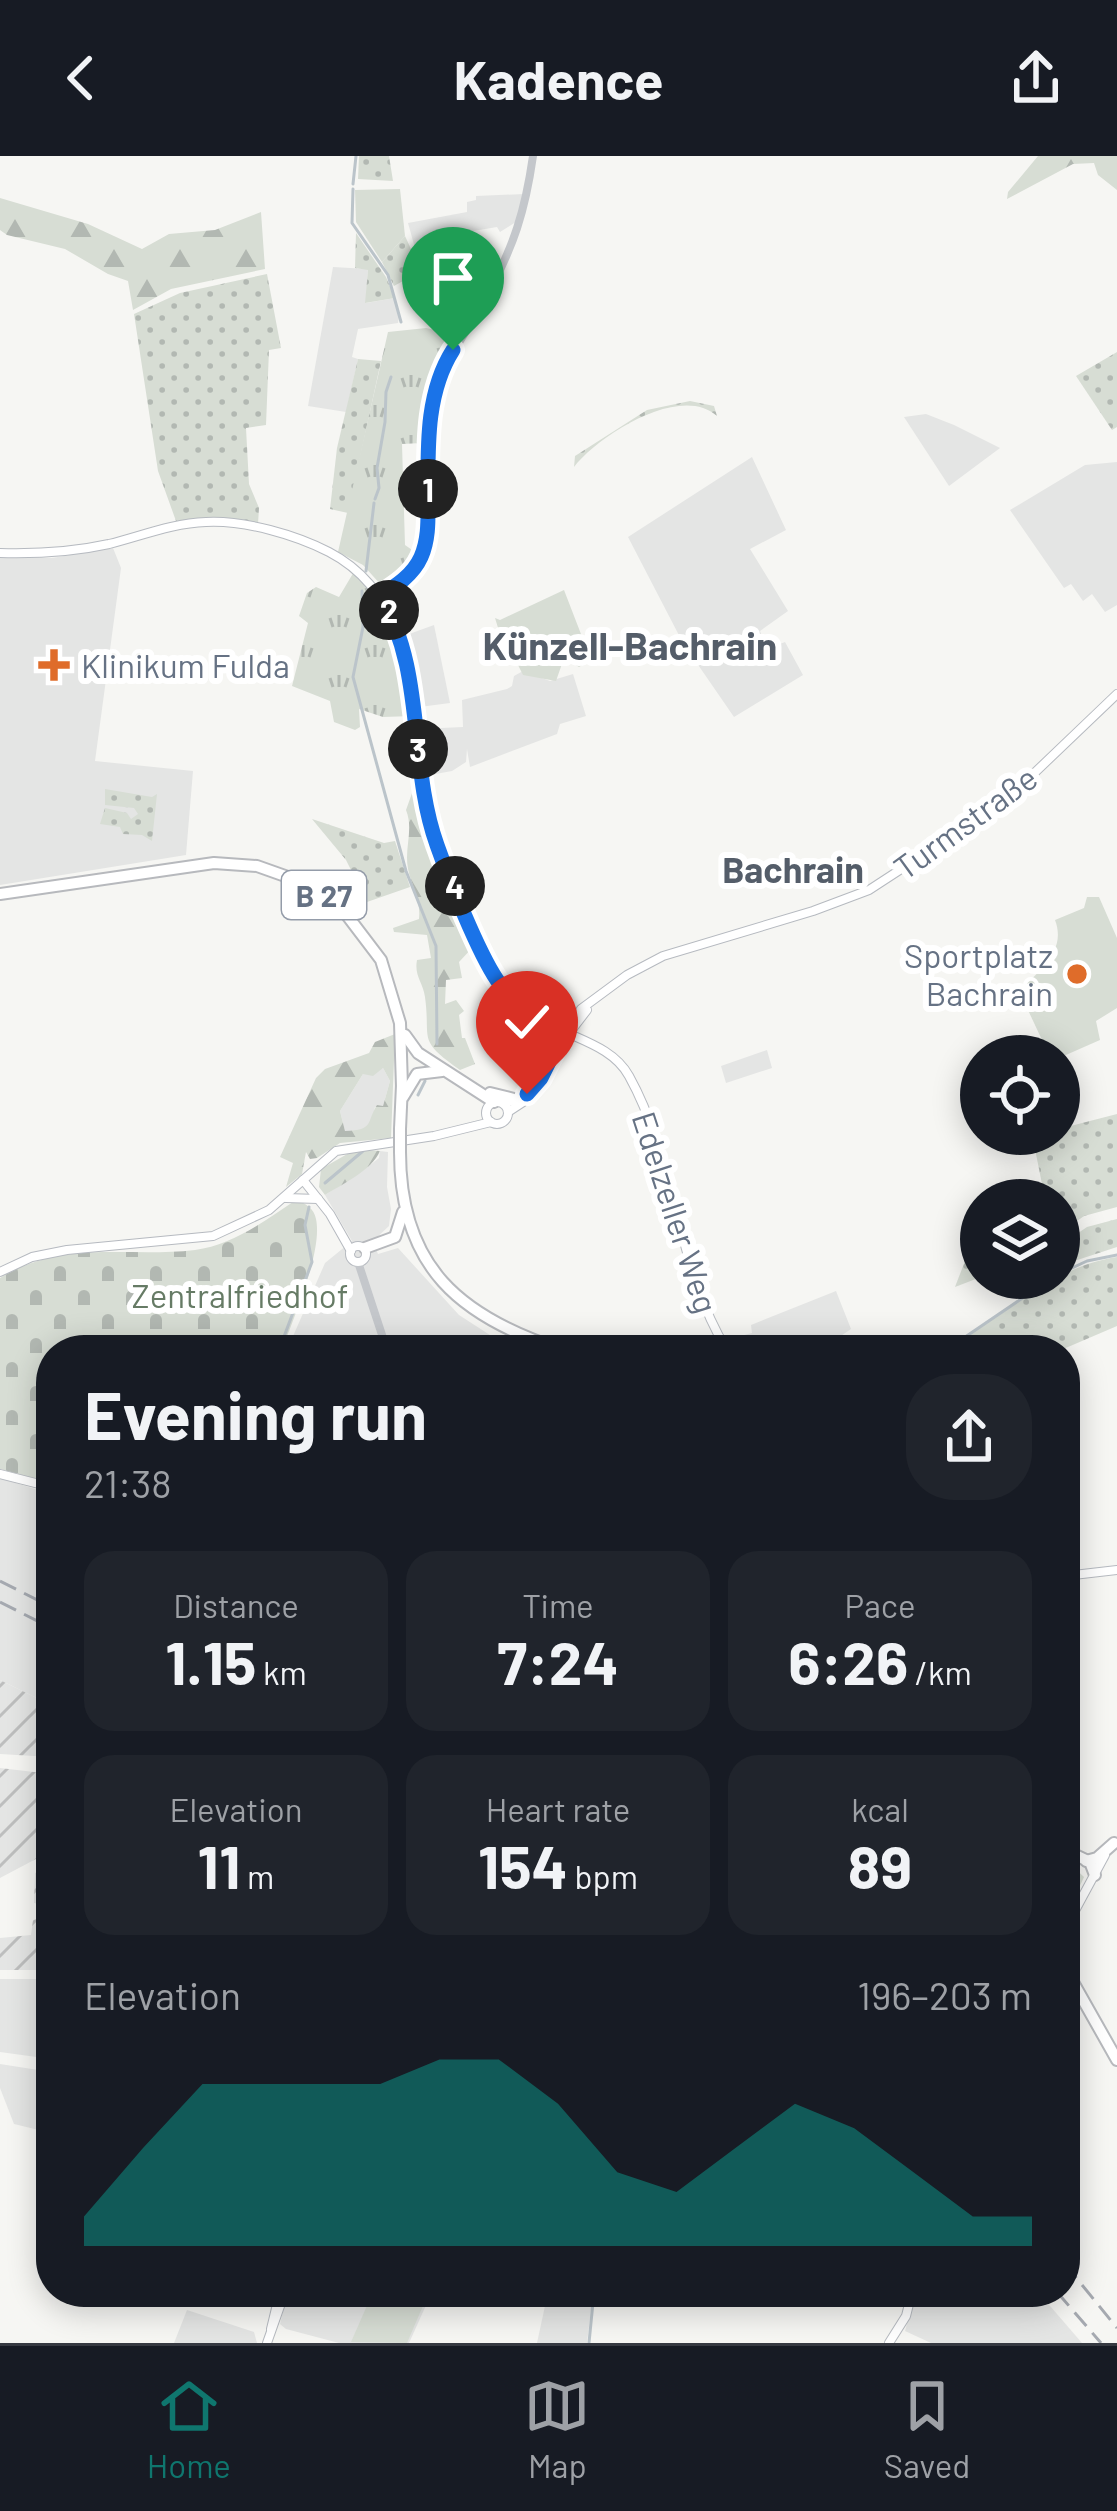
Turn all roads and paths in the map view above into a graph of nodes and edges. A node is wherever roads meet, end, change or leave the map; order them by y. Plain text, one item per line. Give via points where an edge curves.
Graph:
1 (533, 156) edge
2 (0, 553) edge
3 (380, 596) junction
4 (1117, 694) edge
5 (115, 876) junction
6 (0, 895) edge
7 (541, 1019) junction
8 (567, 1032) junction
9 (405, 1035) junction
10 (556, 1048) junction
11 (446, 1071) junction
12 (475, 1088) junction
13 (402, 1094) junction
14 (521, 1102) junction
15 (496, 1110) junction
16 (472, 1128) junction
17 (317, 1166) junction
18 (303, 1180) junction
19 (317, 1197) junction
20 (284, 1198) junction
21 (404, 1203) junction
22 (359, 1252) junction
23 (424, 1256) junction
24 (0, 1272) edge
25 (383, 1335) edge
26 (522, 1335) edge
27 (718, 1335) edge
28 (0, 1474) edge
29 (36, 1483) edge
30 (1117, 1570) edge
31 (1080, 1574) edge
32 (1116, 1843) edge
33 (1080, 1858) edge
34 (1087, 1861) junction
35 (1080, 1864) edge
36 (1095, 1875) junction
37 (1080, 1902) edge
38 (1080, 1995) edge
39 (1117, 2060) edge
40 (278, 2307) edge
41 (908, 2307) edge
42 (267, 2343) edge
43 (890, 2343) edge

1 - 3 street via 524,217 439,378 423,553
2 - 3 main road via 71,551 203,522 238,524 337,556
3 - 7 main road via 401,637 437,845 493,972
4 - 8 main road, Turmstraße via 1004,802 869,890 653,960 580,1009
5 - 6 highway, B 27
5 - 9 highway, B 27 via 228,858 304,877 375,940 394,979
5 - 13 highway, B 27 via 239,863 323,894 381,960 396,1001
7 - 8 main road, Edelzeller Weg
7 - 10 main road
8 - 10 main road, Turmstraße
8 - 14 main road, Turmstraße via 544,1084
8 - 27 main road, Edelzeller Weg via 629,1076
9 - 11 highway
9 - 13 highway, B 27
10 - 14 main road, Turmstraße
11 - 12 highway
11 - 13 highway via 422,1071
12 - 14 highway
12 - 15 highway
13 - 21 highway, B 27, bridge
14 - 15 main road
14 - 16 main road via 502,1127
15 - 16 main road
16 - 17 main road via 342,1149
17 - 18 main road
17 - 19 main road
18 - 19 main road
18 - 20 main road
19 - 20 main road
19 - 22 main road
20 - 24 main road via 203,1239 60,1251
21 - 22 highway via 397,1234
21 - 23 highway, B 27
22 - 23 highway via 404,1242
22 - 25 street
23 - 26 highway, B 27 via 488,1322
28 - 29 main road
30 - 31 main road
32 - 34 highway
32 - 36 main road
33 - 34 highway
34 - 36 highway
35 - 36 highway
36 - 37 main road
38 - 39 highway
40 - 42 main road
41 - 43 main road

